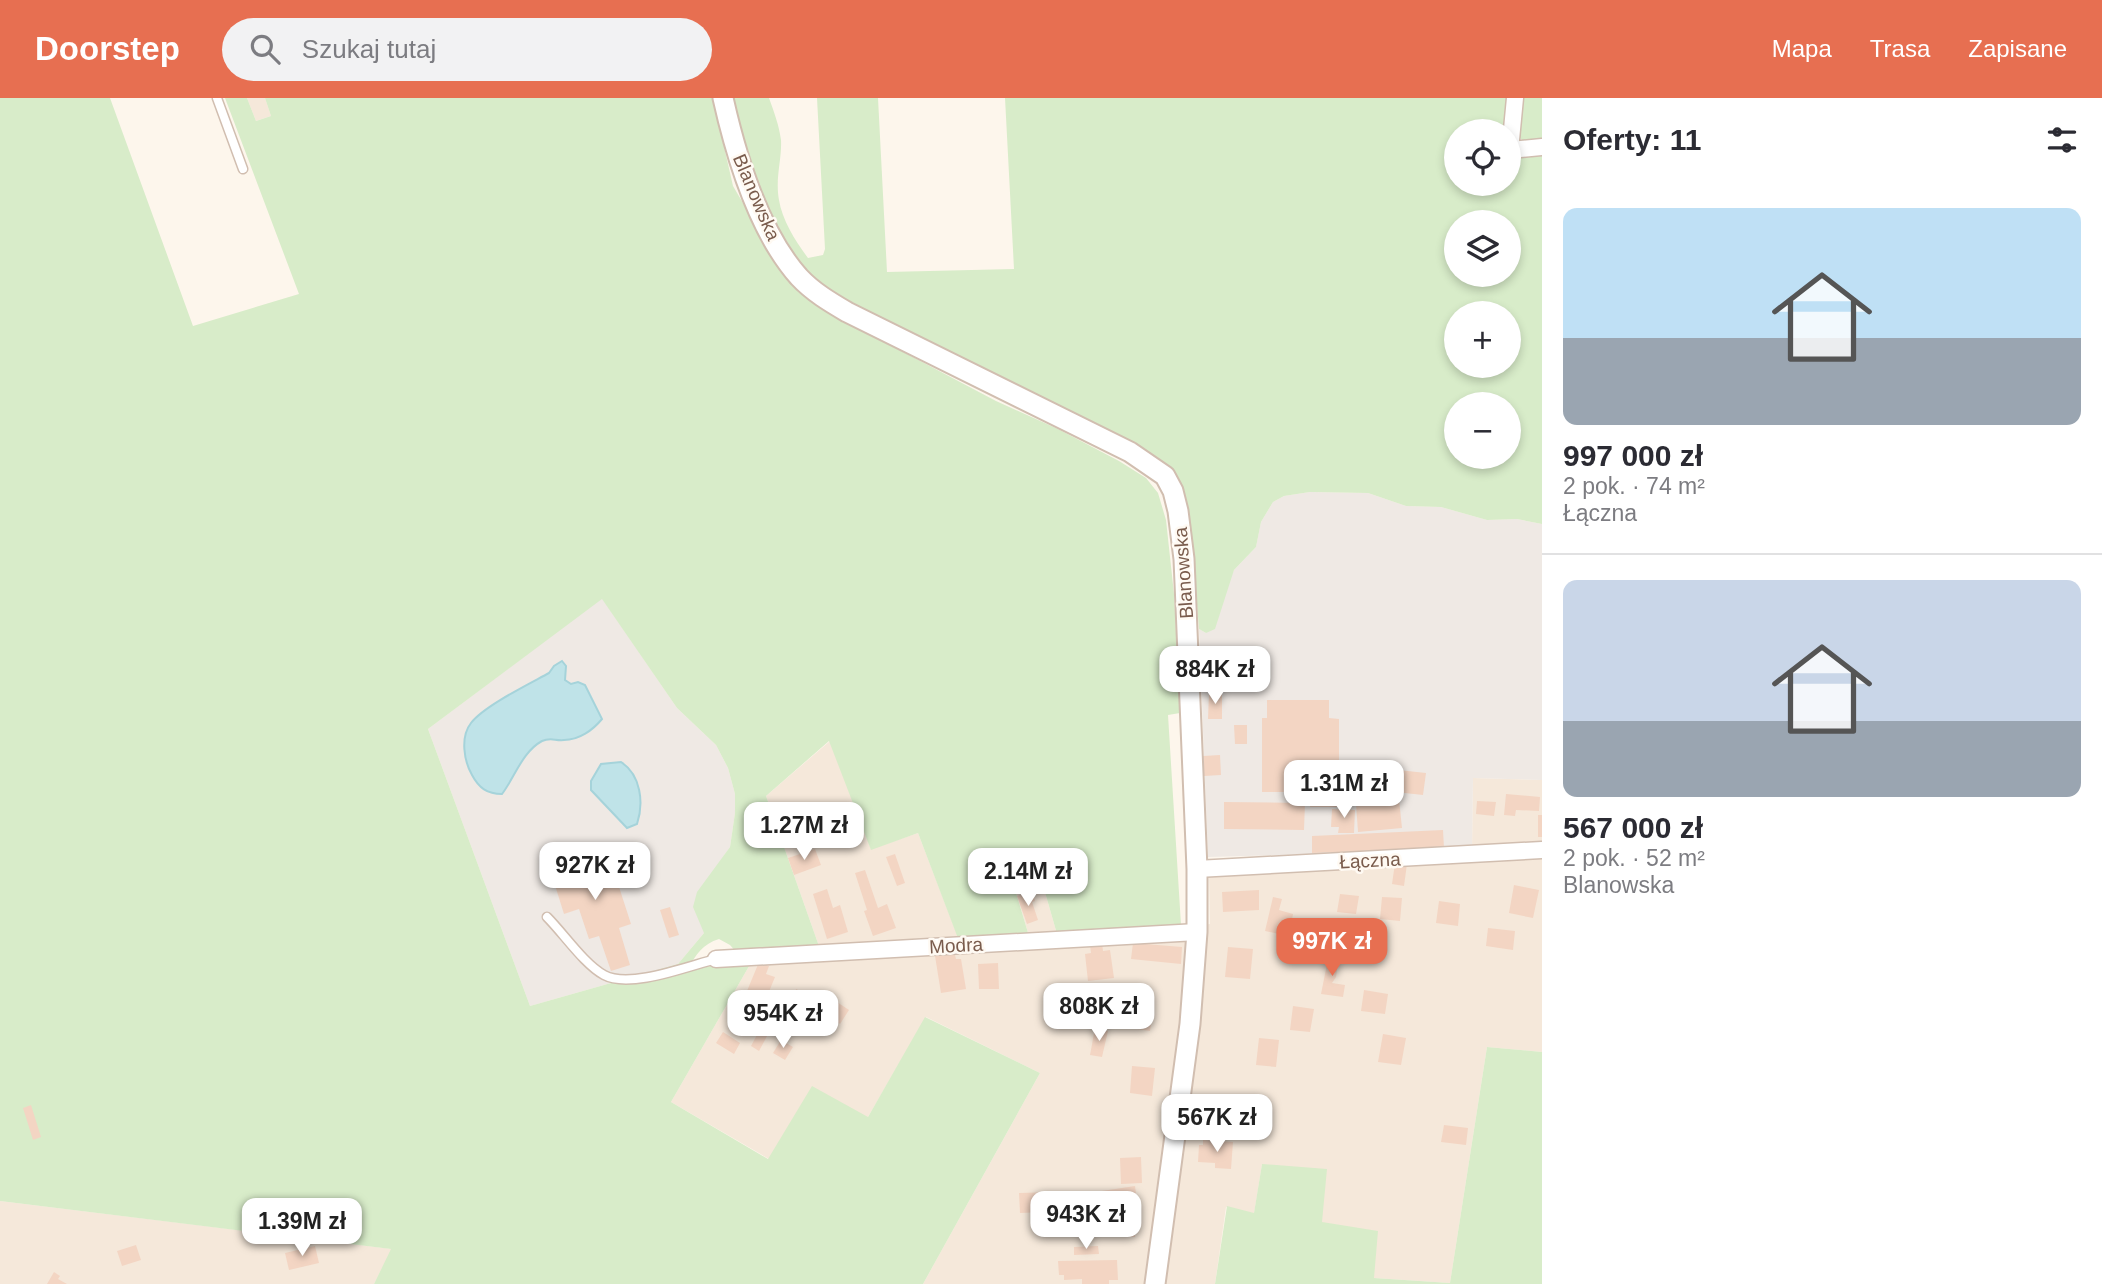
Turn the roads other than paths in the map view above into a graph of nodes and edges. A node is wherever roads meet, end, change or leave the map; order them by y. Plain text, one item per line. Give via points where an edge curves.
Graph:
1 (218, 98) edge
2 (723, 98) edge
3 (1516, 98) edge
4 (1542, 147) edge
5 (243, 169) dead end
6 (1542, 850) edge
7 (1197, 869) junction
8 (547, 917) dead end
9 (1197, 932) junction
10 (716, 959) joint
11 (1155, 1284) edge

1 - 5 lane
2 - 7 street, Blanowska via 747,183 768,229 813,291 1130,452 1165,477 1178,511 1184,559
3 - 4 street via 1510,150
6 - 7 street, Łączna
7 - 9 street, Blanowska
8 - 10 lane via 592,965 612,979 641,978
9 - 10 street, Modra
9 - 11 street, Blanowska via 1190,1024

